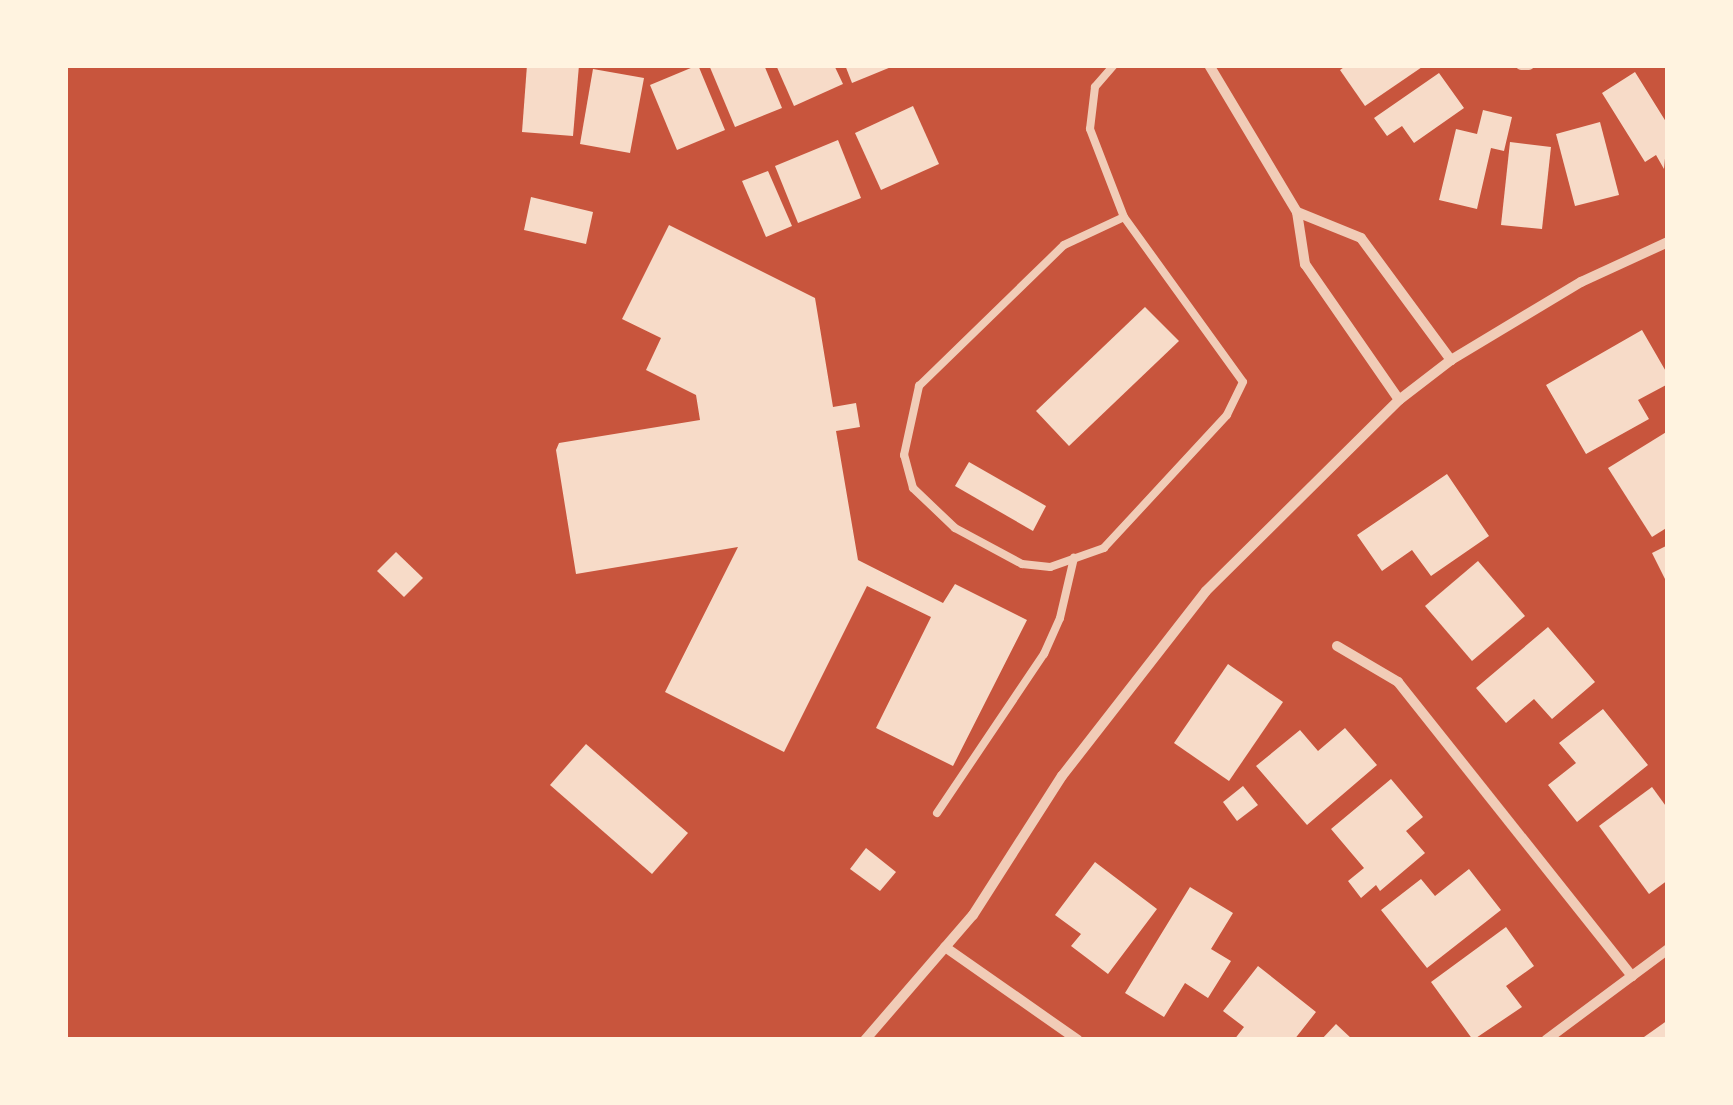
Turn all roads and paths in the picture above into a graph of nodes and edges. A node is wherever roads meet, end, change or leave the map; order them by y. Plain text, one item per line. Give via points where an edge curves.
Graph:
1 (1114, 65) edge
2 (1209, 65) edge
3 (1297, 212) junction
4 (1124, 217) junction
5 (1668, 242) edge
6 (1451, 360) junction
7 (1399, 400) junction
8 (1074, 558) junction
9 (1336, 646) dead end
10 (937, 813) dead end
11 (945, 947) junction
12 (1668, 948) edge
13 (1632, 976) junction
14 (864, 1040) edge
15 (1078, 1040) edge
16 (1546, 1040) edge

1 - 4 lane via 1096,87 1090,129
2 - 3 street
3 - 6 street via 1361,238
3 - 7 street via 1305,264
4 - 8 lane via 1243,382 1227,415 1104,548
4 - 8 lane via 1064,245 918,386 904,455 913,488 955,528 1022,564 1050,567
5 - 6 street via 1581,282
6 - 7 street
7 - 11 street via 1206,591 1062,776 973,915
8 - 10 lane via 1044,654
9 - 13 street via 1398,682
11 - 14 street
11 - 15 street
12 - 13 street
13 - 16 street

